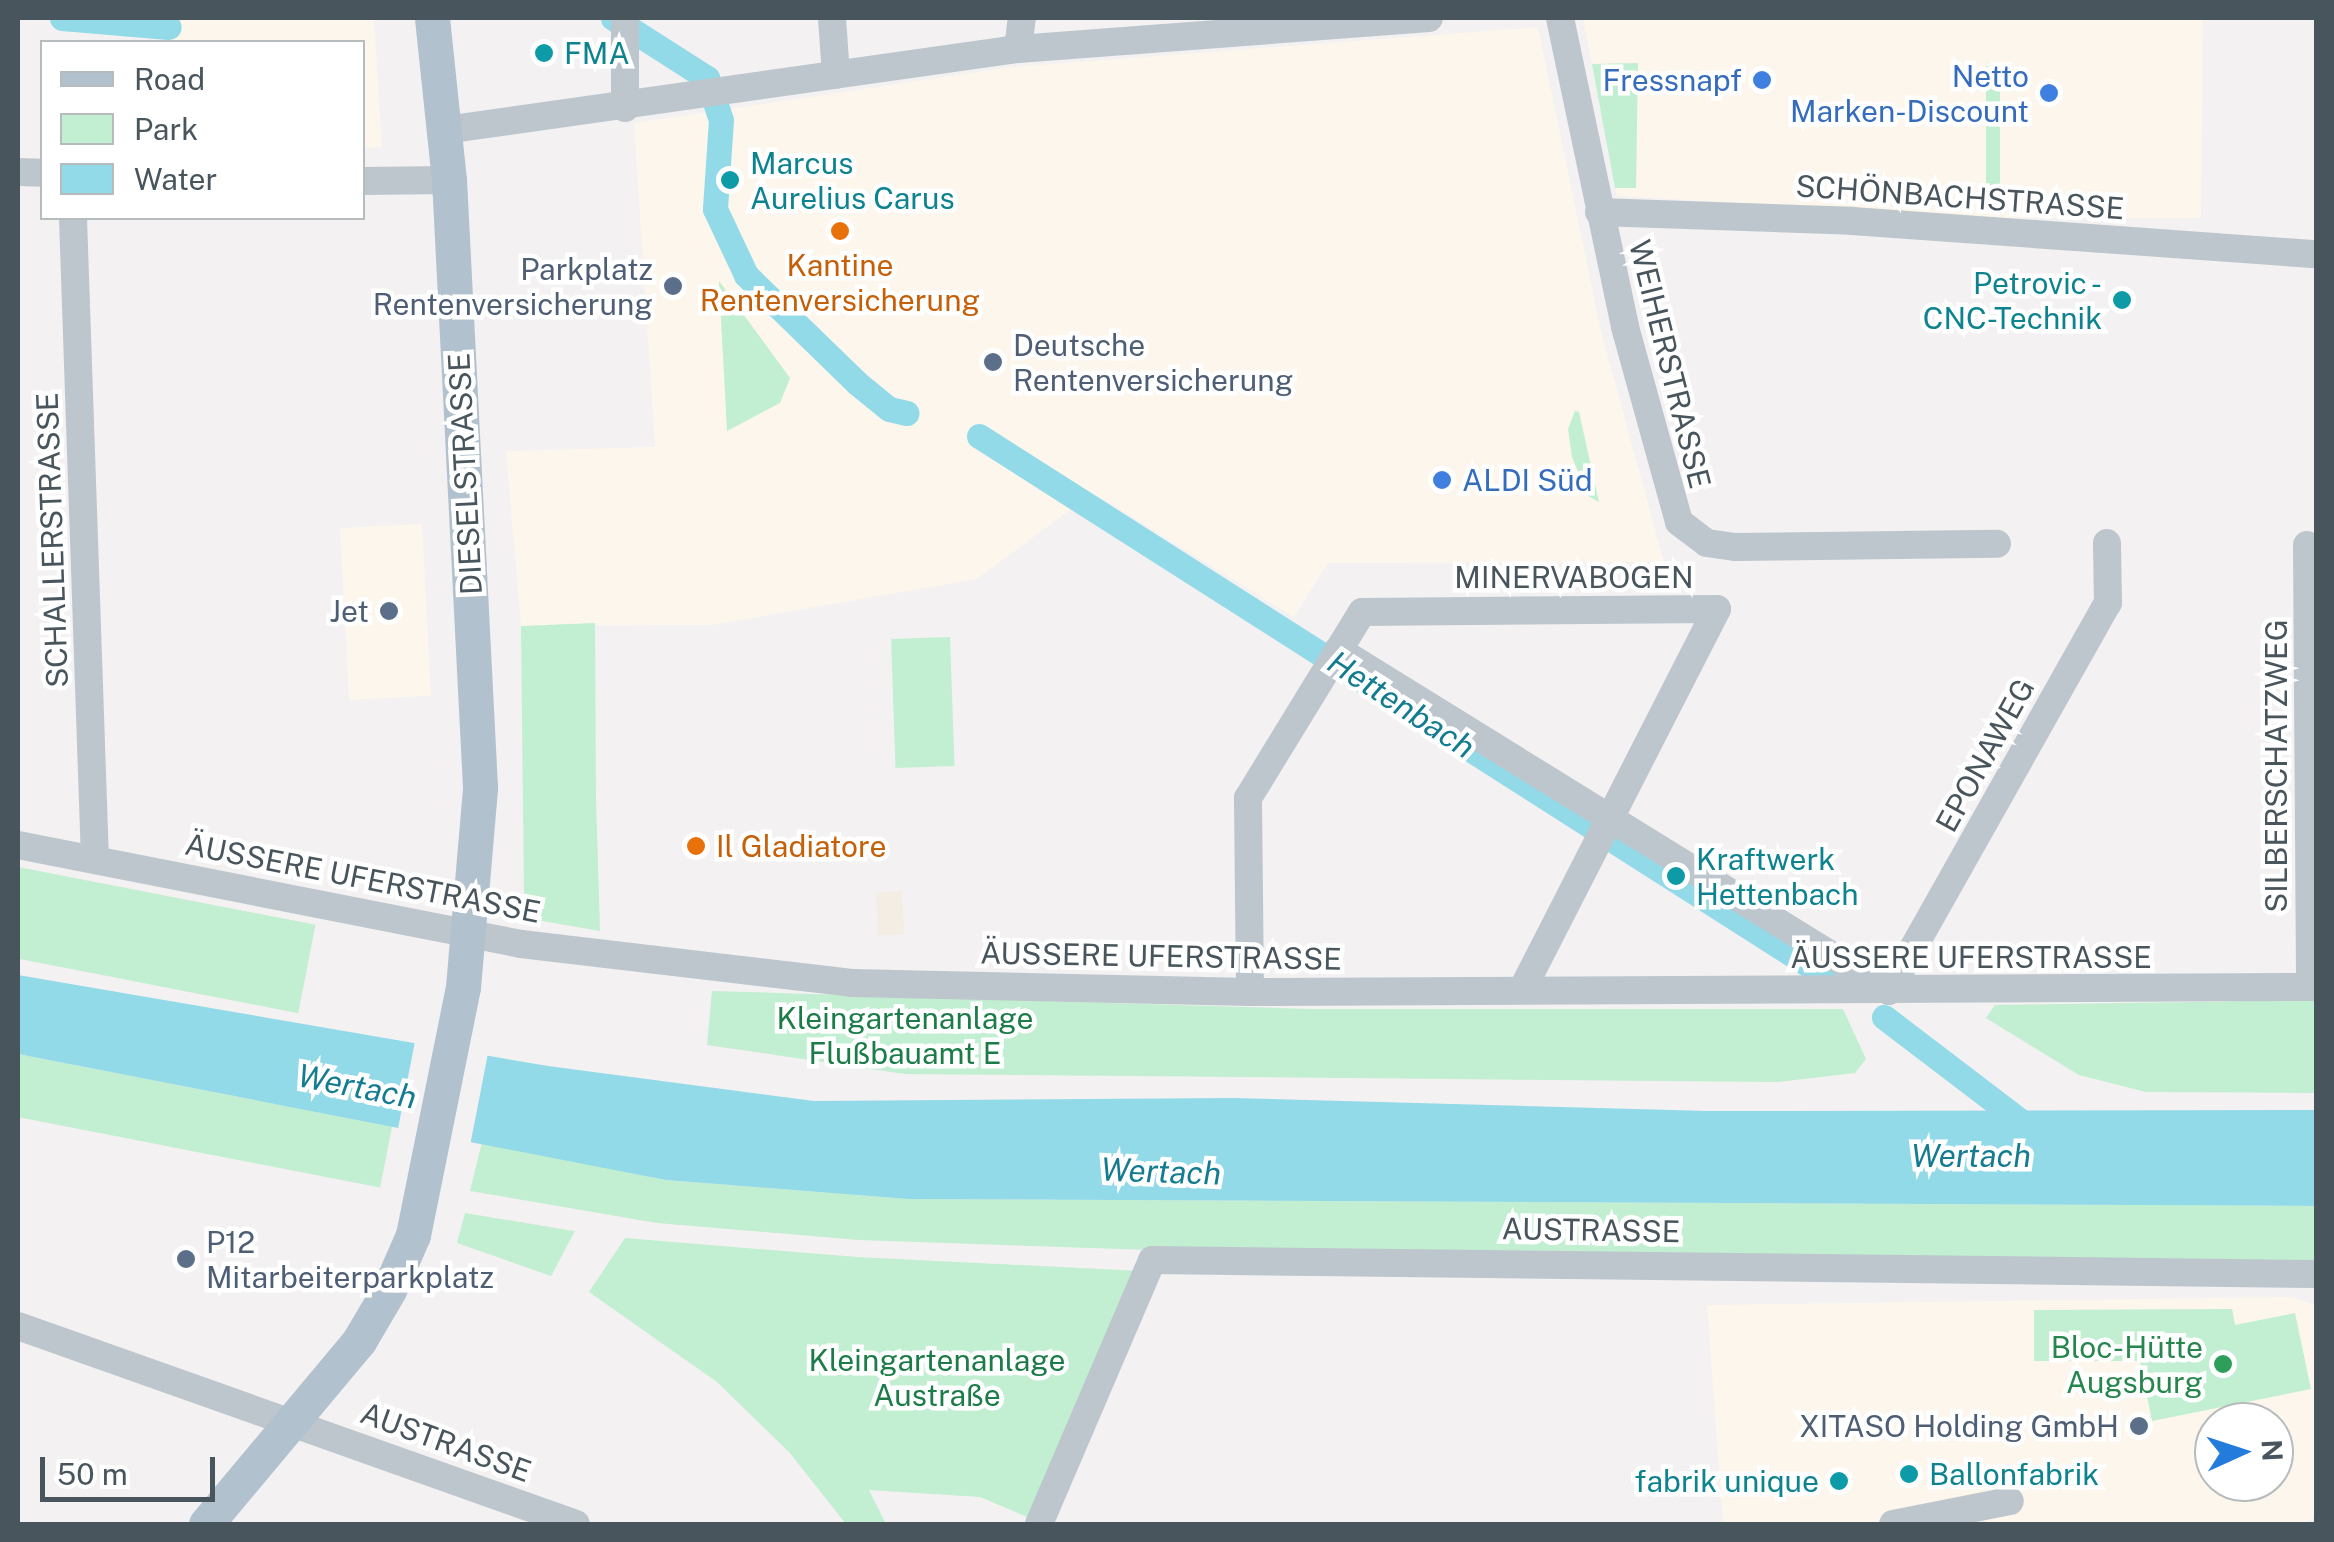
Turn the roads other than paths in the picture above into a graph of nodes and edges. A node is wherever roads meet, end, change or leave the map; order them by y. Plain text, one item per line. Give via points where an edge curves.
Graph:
1 (432, 18) edge
2 (832, 18) edge
3 (1022, 18) edge
4 (1429, 18) edge
5 (1560, 18) edge
6 (1352, 20) edge
7 (625, 27) edge
8 (1165, 27) edge
9 (1018, 49) junction
10 (836, 75) junction
11 (625, 108) junction
12 (445, 130) junction
13 (450, 180) junction
14 (365, 182) edge
15 (1600, 212) junction
16 (73, 220) edge
17 (2316, 254) edge
18 (2107, 543) dead end
19 (1997, 544) dead end
20 (2307, 545) dead end
21 (1338, 650) junction
22 (1612, 818) junction
23 (18, 846) edge
24 (95, 860) junction
25 (470, 932) junction
26 (2313, 987) edge
27 (1522, 990) junction
28 (1889, 990) junction
29 (1250, 992) junction
30 (2316, 1274) edge
31 (18, 1326) edge
32 (292, 1422) junction
33 (2010, 1501) dead end
34 (206, 1524) edge
35 (576, 1524) edge
36 (1039, 1524) edge
37 (1893, 1524) edge

1 - 12 main road, DIESELSTRASSE
2 - 10 street
3 - 9 street
4 - 6 street
5 - 15 street, WEIHERSTRASSE
6 - 8 street
7 - 11 street
8 - 9 street
9 - 10 street
10 - 11 street
11 - 12 street
12 - 13 main road, DIESELSTRASSE
13 - 14 street
13 - 25 main road, DIESELSTRASSE via 480,786
15 - 17 street, SCHÖNBACHSTRASSE
15 - 19 street, WEIHERSTRASSE via 1662,480 1679,522 1695,538 1736,547
16 - 24 street, SCHALLERSTRASSE
18 - 28 street, EPONAWEG via 2108,603
20 - 26 street, SILBERSCHATZWEG
21 - 22 street
21 - 22 street, MINERVABOGEN via 1362,612 1717,608
21 - 29 street via 1248,798
22 - 27 street
22 - 28 street
23 - 24 street, ÄUSSERE UFERSTRASSE
24 - 25 street, ÄUSSERE UFERSTRASSE
25 - 29 street, ÄUSSERE UFERSTRASSE via 852,983
25 - 32 main road, DIESELSTRASSE via 412,1234 358,1341
26 - 28 street, ÄUSSERE UFERSTRASSE
27 - 28 street, ÄUSSERE UFERSTRASSE
27 - 29 street, ÄUSSERE UFERSTRASSE
30 - 36 street, AUSTRASSE via 1152,1260
31 - 32 street, AUSTRASSE
32 - 34 main road, DIESELSTRASSE
32 - 35 street, AUSTRASSE
33 - 37 street

